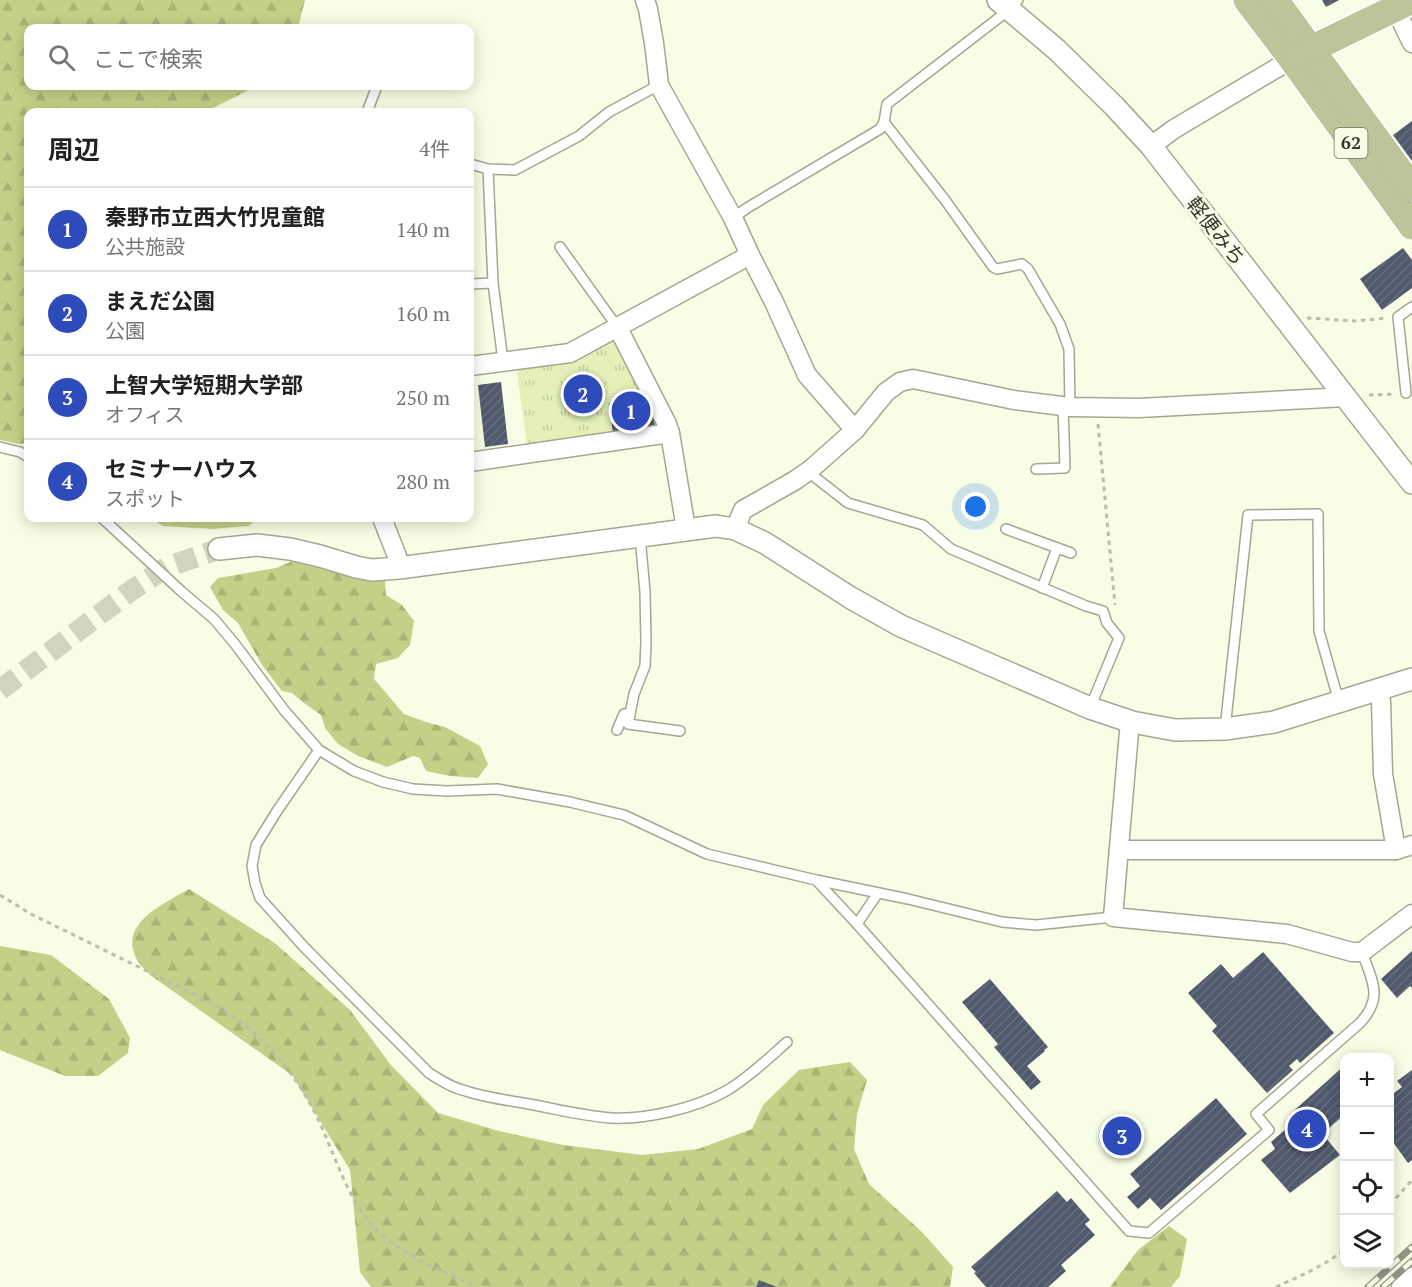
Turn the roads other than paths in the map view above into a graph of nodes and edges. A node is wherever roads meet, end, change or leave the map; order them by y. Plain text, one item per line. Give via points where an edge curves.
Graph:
1 (645, 0) edge
2 (1247, 0) edge
3 (1275, 0) edge
4 (1008, 3) edge
5 (1403, 4) edge
6 (1412, 43) edge
7 (1301, 54) junction
8 (659, 84) junction
9 (376, 90) edge
10 (369, 108) edge
11 (884, 122) junction
12 (1151, 146) junction
13 (474, 165) edge
14 (488, 169) junction
15 (1403, 181) edge
16 (733, 218) junction
17 (1412, 226) edge
18 (560, 247) dead end
19 (750, 255) junction
20 (493, 283) junction
21 (474, 284) edge
22 (1412, 307) edge
23 (618, 328) junction
24 (503, 361) junction
25 (474, 365) edge
26 (1406, 393) road end
27 (1356, 396) junction
28 (1067, 406) junction
29 (855, 430) junction
30 (670, 433) junction
31 (0, 447) edge
32 (24, 454) edge
33 (474, 461) edge
34 (1036, 469) dead end
35 (810, 470) junction
36 (1412, 483) edge
37 (106, 522) edge
38 (384, 522) edge
39 (686, 529) junction
40 (1006, 529) dead end
41 (735, 530) junction
42 (640, 536) junction
43 (1057, 548) junction
44 (219, 549) tunnel mouth
45 (1071, 554) dead end
46 (399, 568) junction
47 (1042, 588) junction
48 (1412, 679) edge
49 (1378, 690) junction
50 (1339, 702) junction
51 (1090, 708) junction
52 (630, 715) junction
53 (1132, 722) junction
54 (1225, 729) junction
55 (617, 730) dead end
56 (680, 731) dead end
57 (320, 750) junction
58 (1404, 848) edge
59 (1119, 850) junction
60 (816, 880) junction
61 (878, 893) junction
62 (1412, 914) edge
63 (1113, 917) junction
64 (857, 924) junction
65 (1362, 952) junction
66 (787, 1042) dead end
67 (1412, 1277) edge
68 (1401, 1287) edge

1 - 8 street
2 - 7 main road
3 - 7 main road
4 - 11 lane via 887,104
4 - 12 street, 軽便みち
5 - 6 street
5 - 7 main road
7 - 12 street
7 - 15 main road, 62
8 - 14 lane via 609,112 579,136 516,170
8 - 16 street
9 - 10 lane
11 - 16 lane via 880,129
11 - 28 lane via 993,267 1022,264 1028,268 1060,324 1069,349
12 - 27 street, 軽便みち via 1283,316
13 - 14 lane
14 - 20 lane
15 - 17 main road, 62
16 - 19 street
18 - 23 lane
19 - 23 street
19 - 29 street via 807,375
20 - 21 lane
20 - 24 lane
22 - 26 lane via 1398,317
23 - 24 street via 570,353
23 - 30 street
24 - 25 street
27 - 28 street via 1139,408
27 - 36 street, 軽便みち
28 - 29 street via 1014,400 913,379 900,381 886,392
28 - 34 lane via 1065,468
29 - 35 street
30 - 33 street
30 - 39 street
31 - 32 lane
35 - 41 street via 743,510
35 - 47 lane via 848,503 923,525 951,549
37 - 57 lane via 214,619
38 - 46 street
39 - 41 street via 716,526
39 - 42 street
40 - 43 lane
41 - 51 street via 765,543 901,626
42 - 46 street
42 - 52 lane via 645,666
43 - 45 lane
43 - 47 lane
44 - 46 street via 257,545 290,549 372,570
47 - 51 lane via 1103,611 1119,638
48 - 49 street
49 - 50 street
49 - 58 street via 1382,701 1383,774
50 - 54 street via 1274,722
50 - 54 lane via 1319,631 1318,513 1248,514
51 - 53 street
52 - 55 lane via 624,714
52 - 56 lane via 628,724
53 - 54 street via 1175,730
53 - 59 street
57 - 60 lane via 354,771 383,782 413,789 497,789 570,802 624,815 707,855
57 - 66 lane via 256,845 252,866 255,884 260,898 305,948 436,1078 487,1096 586,1115 628,1117 667,1112 727,1090
58 - 59 street
59 - 63 street
60 - 61 lane
60 - 64 lane
61 - 63 lane via 1002,922 1036,925
61 - 64 lane
62 - 65 street
63 - 65 street via 1287,934
64 - 65 lane via 1129,1230 1149,1233 1269,1130 1256,1114 1368,1014 1375,991
67 - 68 street

